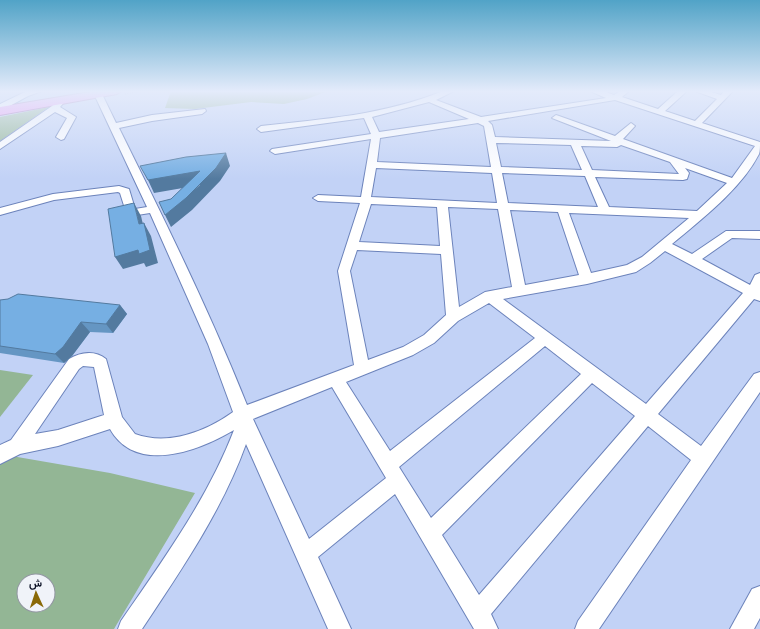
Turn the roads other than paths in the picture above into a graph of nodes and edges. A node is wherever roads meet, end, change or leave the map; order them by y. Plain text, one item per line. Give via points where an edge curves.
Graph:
1 (33, 120) edge
2 (70, 120) edge
3 (111, 120) edge
4 (141, 120) edge
5 (310, 120) edge
6 (370, 120) edge
7 (478, 120) edge
8 (480, 120) edge
9 (562, 120) edge
10 (685, 120) edge
11 (701, 120) edge
12 (697, 124) junction
13 (114, 126) junction
14 (631, 126) dead end
15 (261, 129) dead end
16 (376, 136) junction
17 (61, 137) dead end
18 (491, 140) junction
19 (616, 140) junction
20 (574, 143) junction
21 (628, 144) junction
22 (760, 145) edge
23 (0, 146) edge
24 (276, 151) dead end
25 (674, 161) junction
26 (371, 165) junction
27 (497, 170) junction
28 (588, 174) junction
29 (734, 182) junction
30 (318, 198) dead end
31 (365, 200) junction
32 (442, 204) junction
33 (504, 206) junction
34 (154, 209) junction
35 (562, 209) junction
36 (604, 211) junction
37 (0, 212) edge
38 (700, 215) junction
39 (760, 235) edge
40 (664, 245) junction
41 (352, 246) junction
42 (447, 250) junction
43 (692, 260) junction
44 (586, 279) junction
45 (757, 288) edge
46 (519, 290) junction
47 (490, 296) junction
48 (453, 317) junction
49 (545, 338) junction
50 (362, 369) junction
51 (592, 373) junction
52 (336, 379) junction
53 (760, 379) edge
54 (646, 414) junction
55 (244, 419) junction
56 (114, 420) junction
57 (17, 446) junction
58 (0, 455) edge
59 (704, 458) junction
60 (387, 464) junction
61 (397, 481) junction
62 (429, 534) junction
63 (306, 554) junction
64 (760, 597) edge
65 (482, 621) edge
66 (129, 629) edge
67 (340, 629) edge
68 (586, 629) edge
69 (741, 629) edge

1 - 23 street
2 - 17 street
3 - 13 street
4 - 13 street
5 - 15 street
6 - 16 street
7 - 16 street
8 - 18 street via 488,125
9 - 19 street
10 - 12 street
11 - 12 street
12 - 22 street
13 - 34 street
14 - 19 street
16 - 24 street
16 - 26 street
18 - 20 street
18 - 27 street
19 - 21 street
20 - 21 street
20 - 28 street
21 - 25 street
22 - 29 street
25 - 28 street via 684,173 683,176
25 - 29 street
26 - 27 street
26 - 31 street
27 - 28 street
27 - 33 street
28 - 36 street
29 - 38 street
30 - 31 street
31 - 32 street
31 - 41 street
32 - 33 street
32 - 42 street
33 - 35 street
33 - 46 street
34 - 37 street via 131,213 125,191 119,189 53,197
34 - 55 street via 215,344
35 - 36 street
35 - 44 street
36 - 38 street
38 - 40 street
39 - 43 street via 730,234
40 - 43 street
40 - 44 street via 631,269
41 - 42 street
41 - 50 street via 344,271 344,283
42 - 48 street
43 - 45 street
44 - 46 street
45 - 54 street
46 - 47 street
47 - 48 street
47 - 49 street
48 - 50 street via 429,339 408,351
49 - 51 street
49 - 60 street
50 - 52 street
51 - 54 street
51 - 62 street
52 - 55 street
52 - 60 street
53 - 59 street
54 - 59 street
54 - 65 street
55 - 56 street via 180,445 162,448 129,441
55 - 63 street
55 - 66 street via 235,455 220,486
56 - 57 street via 64,436
56 - 57 street via 101,364 96,360 81,360 71,368
57 - 58 street
59 - 68 street
60 - 61 street
61 - 62 street
61 - 63 street
62 - 65 street
63 - 67 street
64 - 69 street

